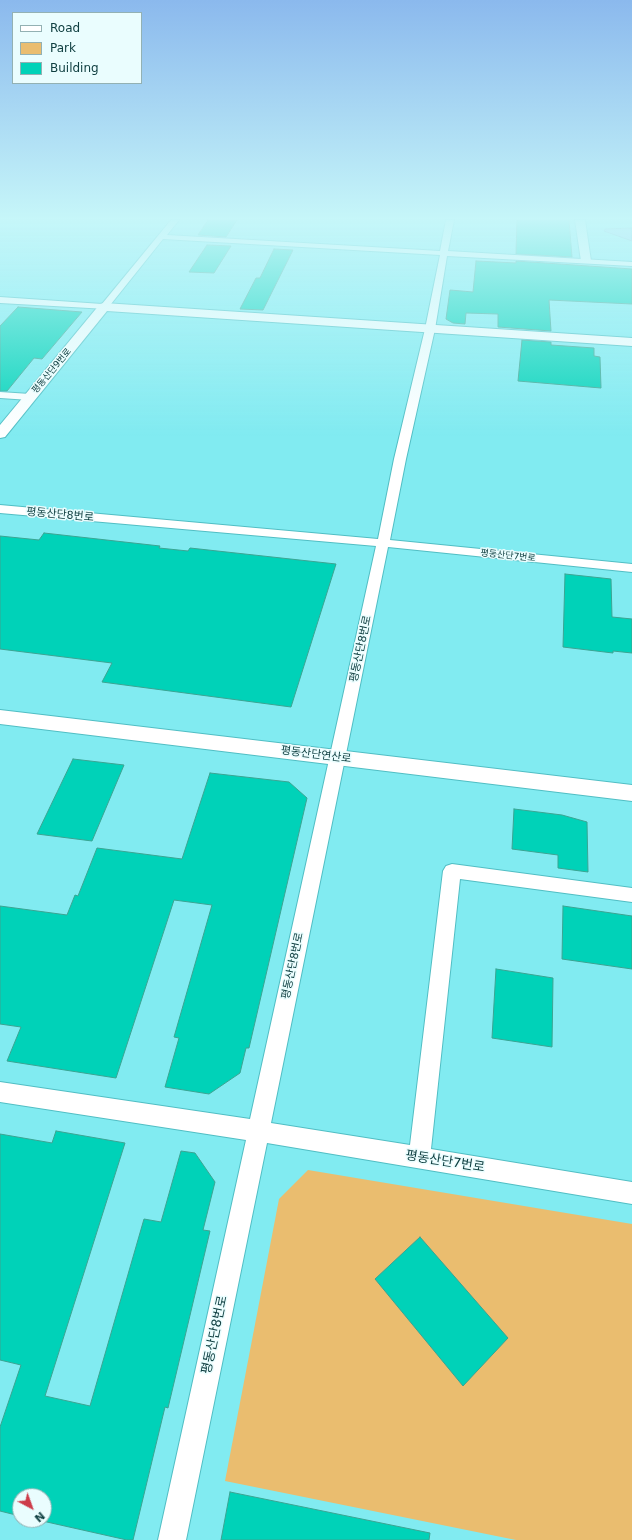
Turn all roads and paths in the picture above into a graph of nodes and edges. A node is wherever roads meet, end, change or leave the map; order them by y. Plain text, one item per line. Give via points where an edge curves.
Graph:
1 (117, 292) edge
2 (437, 292) edge
3 (0, 300) edge
4 (104, 307) junction
5 (430, 329) junction
6 (632, 342) edge
7 (0, 395) edge
8 (30, 397) junction
9 (0, 434) edge
10 (0, 509) edge
11 (383, 544) junction
12 (632, 568) edge
13 (0, 717) edge
14 (338, 758) junction
15 (632, 793) edge
16 (632, 895) edge
17 (0, 1092) edge
18 (258, 1131) junction
19 (419, 1158) junction
20 (632, 1193) edge
21 (172, 1540) edge

1 - 4 street
2 - 5 street
3 - 4 street
4 - 5 street
4 - 8 street, 평동산단9번로
5 - 6 street
5 - 11 street
7 - 8 street
8 - 9 street, 평동산단9번로
10 - 11 street, 평동산단8번로
11 - 12 street, 평동산단7번로
11 - 14 street, 평동산단8번로
13 - 14 street, 평동산단연산로
14 - 15 street, 평동산단연산로
14 - 18 street, 평동산단8번로
16 - 19 street via 452,871
17 - 18 street
18 - 19 street, 평동산단7번로
18 - 21 street, 평동산단8번로
19 - 20 street, 평동산단7번로

